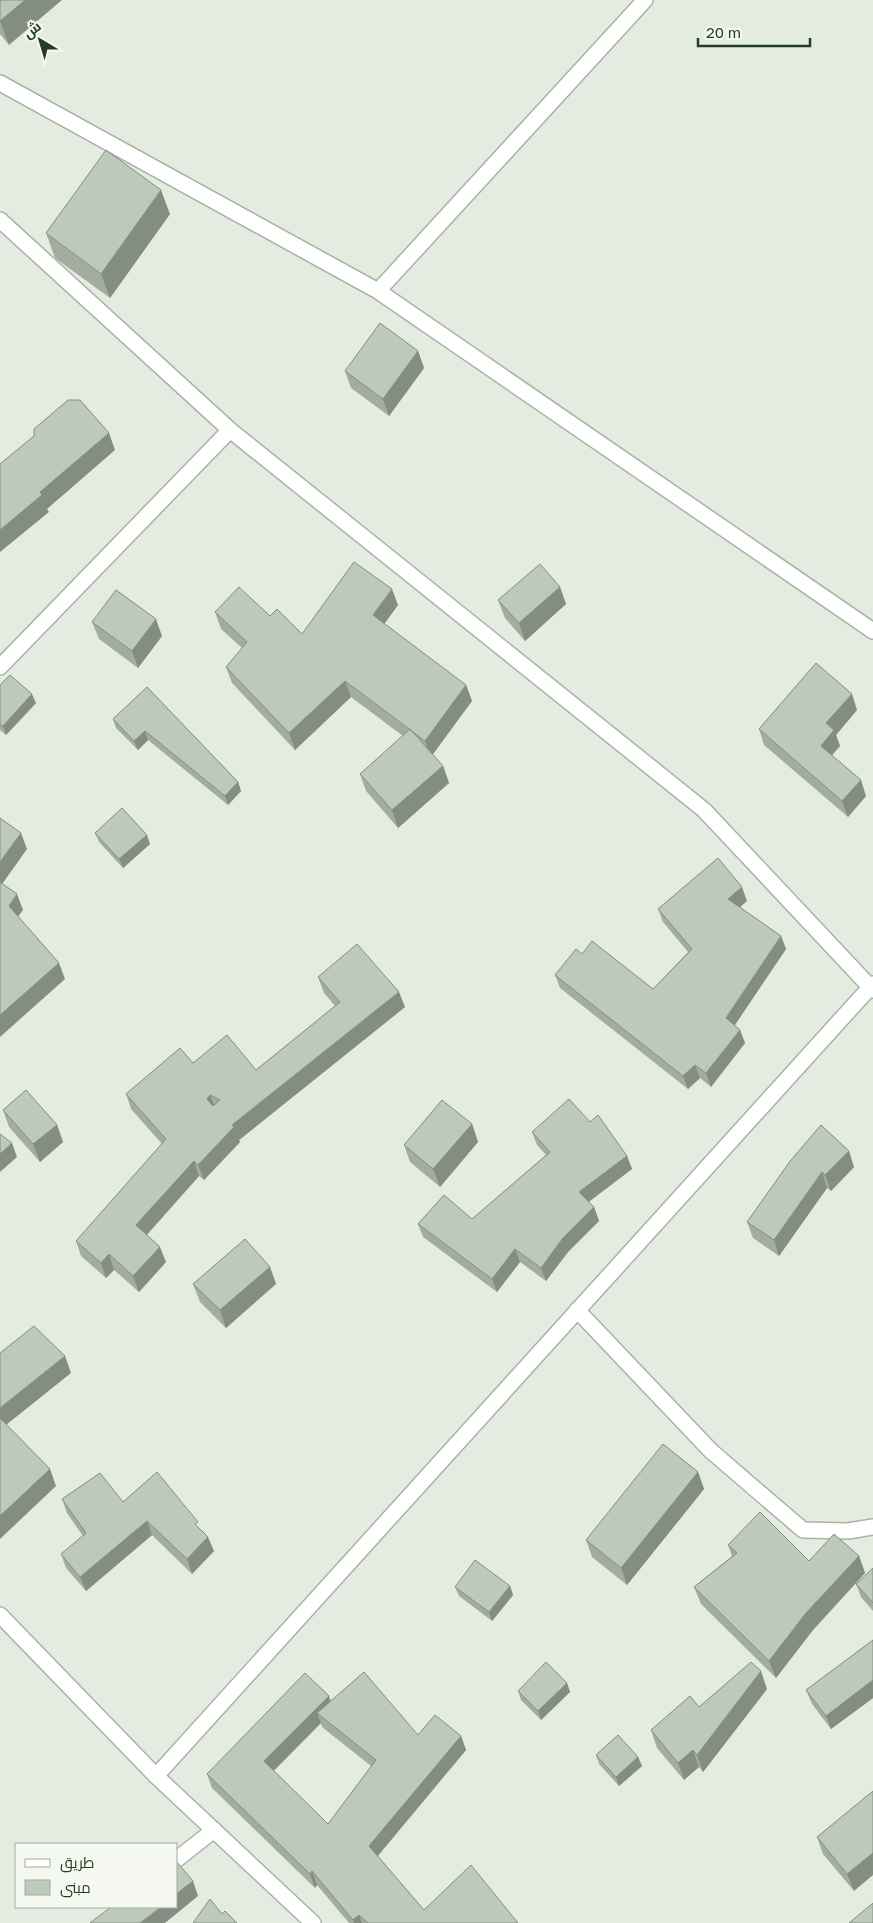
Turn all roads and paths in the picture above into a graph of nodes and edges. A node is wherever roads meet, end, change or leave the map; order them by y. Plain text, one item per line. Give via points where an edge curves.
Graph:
1 (645, 0) edge
2 (0, 83) edge
3 (0, 220) edge
4 (378, 291) junction
5 (230, 430) junction
6 (873, 631) edge
7 (0, 667) edge
8 (872, 987) edge
9 (577, 1310) junction
10 (873, 1527) edge
11 (0, 1615) edge
12 (156, 1776) junction
13 (214, 1830) junction
14 (178, 1858) edge
15 (312, 1923) edge

1 - 4 street
2 - 4 street
3 - 5 street
4 - 6 street
5 - 7 street
5 - 8 street via 704,810
8 - 9 street
9 - 10 street via 711,1452 803,1530 848,1531
9 - 12 street
11 - 12 street
12 - 13 street
13 - 14 street
13 - 15 street

